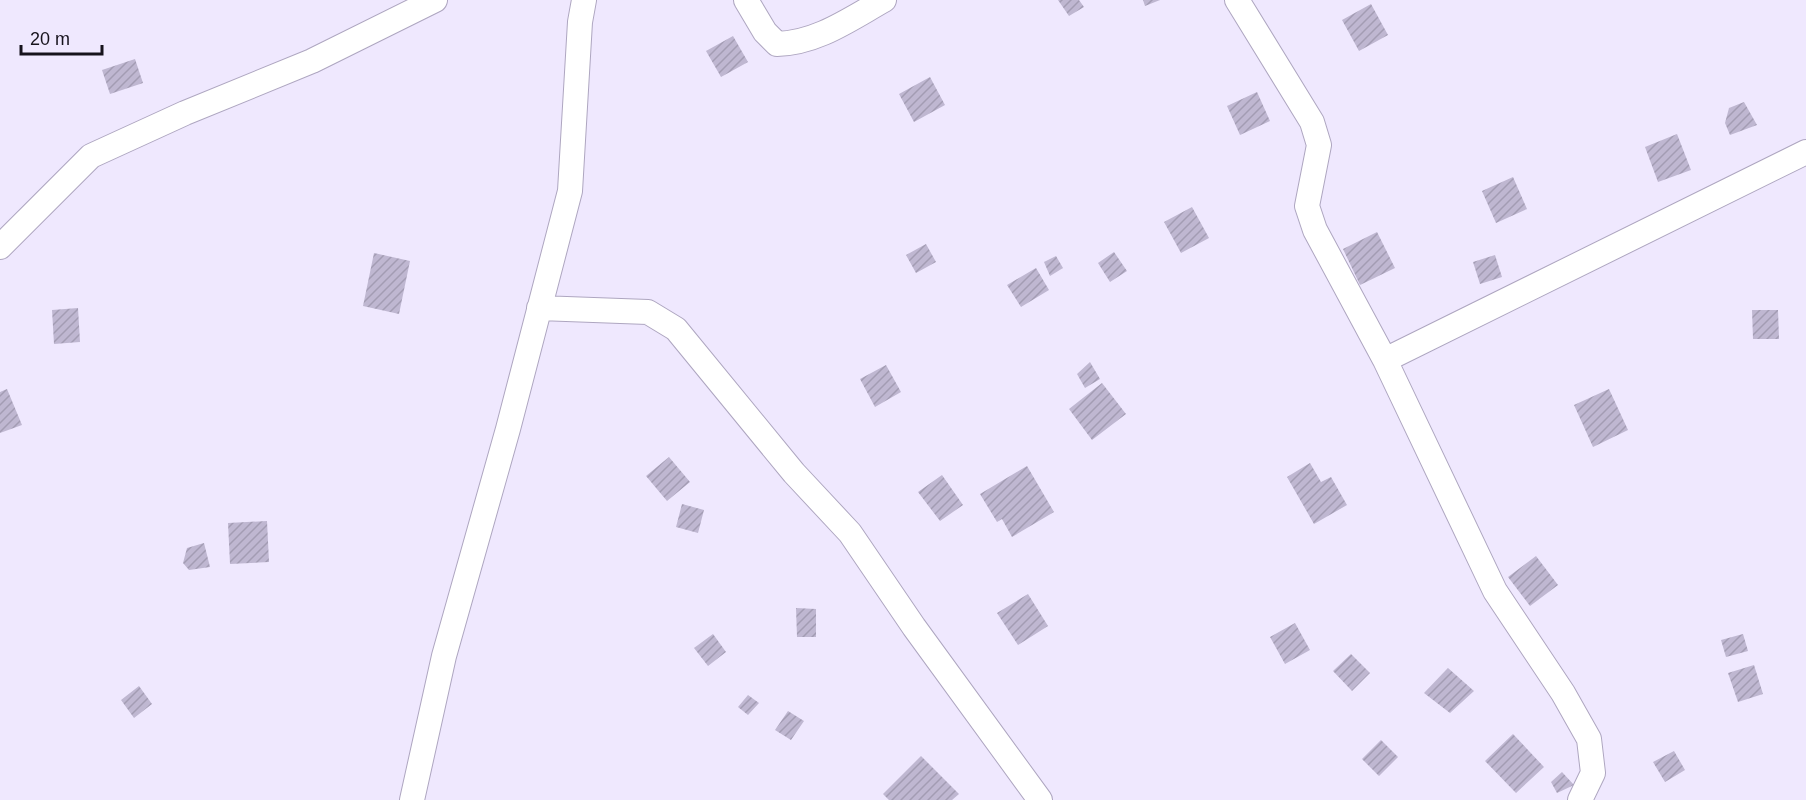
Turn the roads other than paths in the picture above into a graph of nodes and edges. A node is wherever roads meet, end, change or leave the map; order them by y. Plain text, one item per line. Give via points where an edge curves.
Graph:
1 (435, 0) edge
2 (584, 0) edge
3 (746, 0) edge
4 (884, 0) edge
5 (1237, 0) edge
6 (1806, 152) edge
7 (0, 247) edge
8 (539, 309) junction
9 (1384, 360) junction
10 (412, 800) edge
11 (1040, 800) edge
12 (1580, 800) edge

1 - 7 street via 312,61 91,156
2 - 8 street via 570,191
3 - 4 street via 777,44 797,44
5 - 9 street via 1312,122 1319,145 1307,206 1315,230
6 - 9 street
8 - 10 street via 444,656
8 - 11 street via 648,312 676,329 794,473 850,532
9 - 12 street via 1495,591 1563,693 1589,740 1593,774

